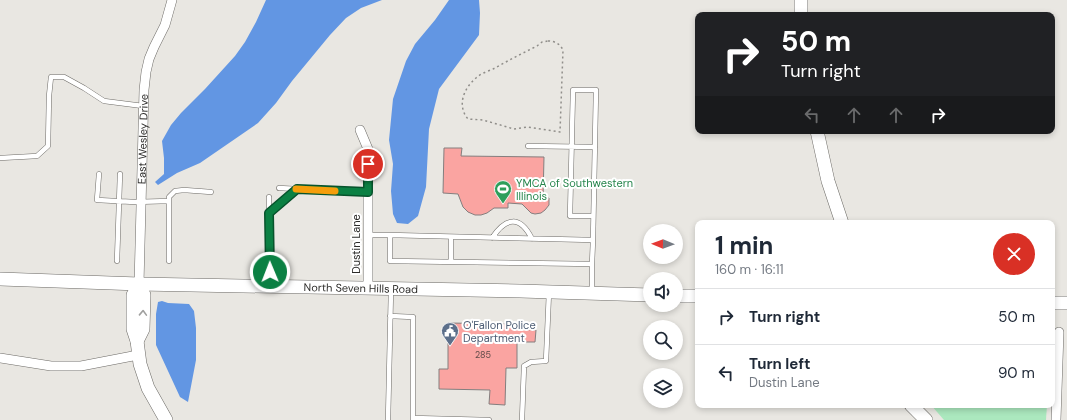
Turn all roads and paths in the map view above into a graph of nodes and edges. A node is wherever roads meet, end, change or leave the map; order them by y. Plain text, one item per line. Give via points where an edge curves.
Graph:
1 (172, 0) edge
2 (801, 0) edge
3 (801, 12) edge
4 (143, 106) junction
5 (360, 130) dead end
6 (560, 132) joint
7 (818, 134) edge
8 (528, 146) dead end
9 (572, 147) junction
10 (595, 147) junction
11 (0, 158) edge
12 (98, 174) dead end
13 (120, 174) dead end
14 (279, 188) dead end
15 (297, 189) junction
16 (211, 192) dead end
17 (368, 192) junction
18 (269, 197) dead end
19 (119, 201) junction
20 (140, 201) junction
21 (169, 201) junction
22 (836, 203) junction
23 (269, 213) junction
24 (593, 216) junction
25 (841, 220) edge
26 (846, 220) edge
27 (368, 236) junction
28 (390, 236) junction
29 (451, 237) junction
30 (492, 238) junction
31 (532, 239) junction
32 (593, 240) junction
33 (169, 260) dead end
34 (117, 261) dead end
35 (451, 262) junction
36 (592, 264) junction
37 (0, 279) edge
38 (139, 284) junction
39 (270, 286) junction
40 (368, 288) junction
41 (390, 288) junction
42 (549, 291) junction
43 (592, 293) junction
44 (643, 295) edge
45 (683, 296) edge
46 (695, 296) edge
47 (390, 316) junction
48 (1059, 332) dead end
49 (138, 355) junction
50 (0, 358) edge
51 (914, 408) edge
52 (413, 419) edge
53 (166, 420) edge
54 (388, 420) edge
55 (457, 420) edge
56 (489, 420) edge
57 (522, 420) edge
58 (926, 420) edge
59 (1056, 420) edge

1 - 4 street, East Wesley Drive via 146,72
2 - 3 street
4 - 11 lane via 104,101 64,77 51,78 48,146 37,156
4 - 20 street, East Wesley Drive
5 - 17 street, Dustin Lane via 368,149
6 - 6 path via 563,50 554,41 542,42 477,77 464,94 462,108 468,119 483,120 514,129 527,127
7 - 22 street via 828,181
8 - 9 lane
9 - 10 lane
9 - 10 lane via 573,90 596,90
9 - 24 lane via 570,216
10 - 24 lane
12 - 19 lane via 97,200
13 - 19 lane
14 - 15 lane
15 - 17 lane
15 - 23 lane
16 - 21 lane via 175,191
17 - 27 street, Dustin Lane
18 - 23 lane
19 - 20 lane
19 - 34 lane
20 - 21 lane
20 - 38 street, East Wesley Drive
21 - 33 lane
22 - 25 street
22 - 26 street
23 - 39 lane
24 - 32 lane
27 - 28 lane
27 - 40 street, Dustin Lane
28 - 29 lane
28 - 35 lane via 390,261
29 - 30 lane
29 - 35 lane
30 - 31 lane
30 - 31 lane via 504,224 514,221 523,225
31 - 32 lane
32 - 36 lane
35 - 36 lane
36 - 43 lane
37 - 38 street, North Seven Hills Road
38 - 39 street, North Seven Hills Road
38 - 49 street, East Wesley Drive via 133,295 133,329
39 - 40 street, North Seven Hills Road
40 - 41 street, North Seven Hills Road
41 - 42 street, North Seven Hills Road
41 - 47 lane
42 - 43 street, North Seven Hills Road
42 - 57 lane via 546,361 531,362 524,366
43 - 44 street, North Seven Hills Road
45 - 46 street
47 - 52 lane via 413,317
47 - 54 lane
48 - 59 street
49 - 50 street via 81,366 51,366
49 - 53 street, East Wesley Drive via 148,388
51 - 58 street
52 - 55 lane
55 - 56 lane

